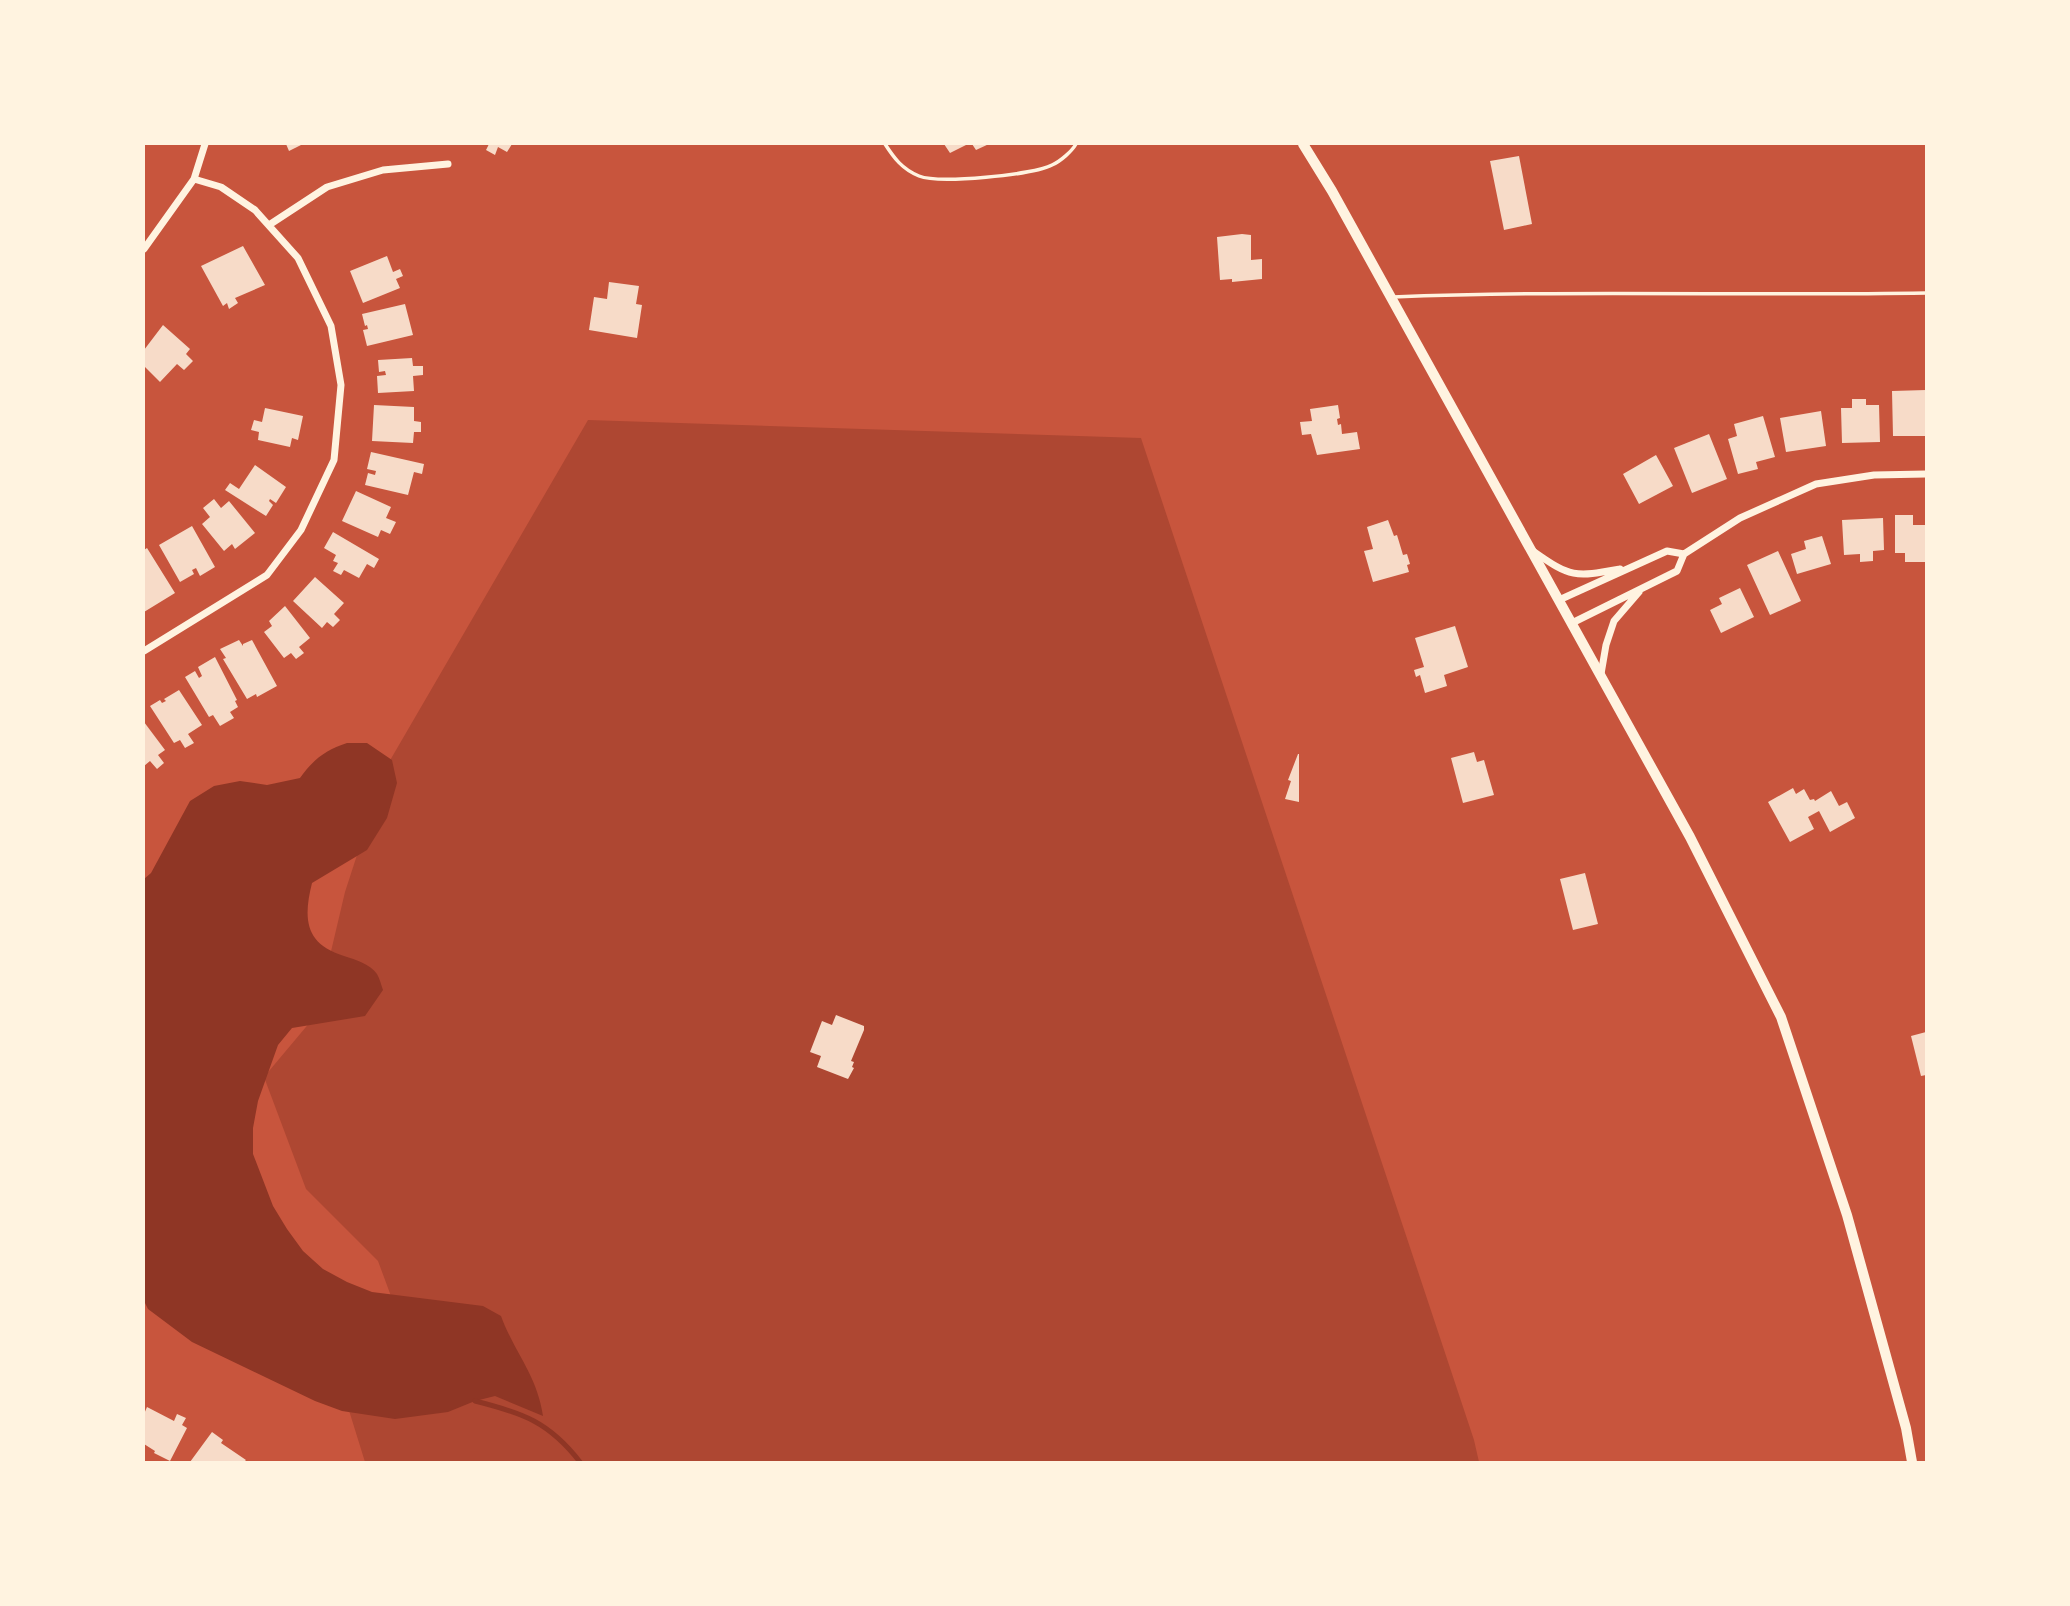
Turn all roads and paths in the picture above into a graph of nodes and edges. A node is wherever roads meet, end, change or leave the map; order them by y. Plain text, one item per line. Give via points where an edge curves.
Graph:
1 (205, 144) edge
2 (885, 144) edge
3 (1076, 144) edge
4 (1303, 144) edge
5 (447, 163) dead end
6 (194, 179) junction
7 (269, 225) junction
8 (144, 249) edge
9 (1927, 293) edge
10 (1391, 297) junction
11 (1927, 474) edge
12 (1531, 550) junction
13 (1684, 554) junction
14 (1631, 568) junction
15 (1640, 589) junction
16 (1559, 600) junction
17 (1572, 623) junction
18 (144, 650) edge
19 (1601, 675) junction
20 (1912, 1462) edge

1 - 6 street
2 - 3 lane via 908,171 946,179 1013,174 1052,165
4 - 10 main road
5 - 7 street via 383,170 327,187
6 - 7 street via 221,187
6 - 8 street
7 - 18 street via 298,258 331,326 341,385 334,460 301,530 267,575
9 - 10 lane
10 - 12 main road
11 - 13 street via 1874,475 1816,484 1740,518
12 - 14 street via 1575,575
12 - 16 main road
13 - 14 street via 1667,551
13 - 15 street via 1676,571
14 - 16 street
15 - 17 street
15 - 19 street via 1614,621
16 - 17 main road
17 - 19 main road
19 - 20 main road via 1781,1017 1847,1215

